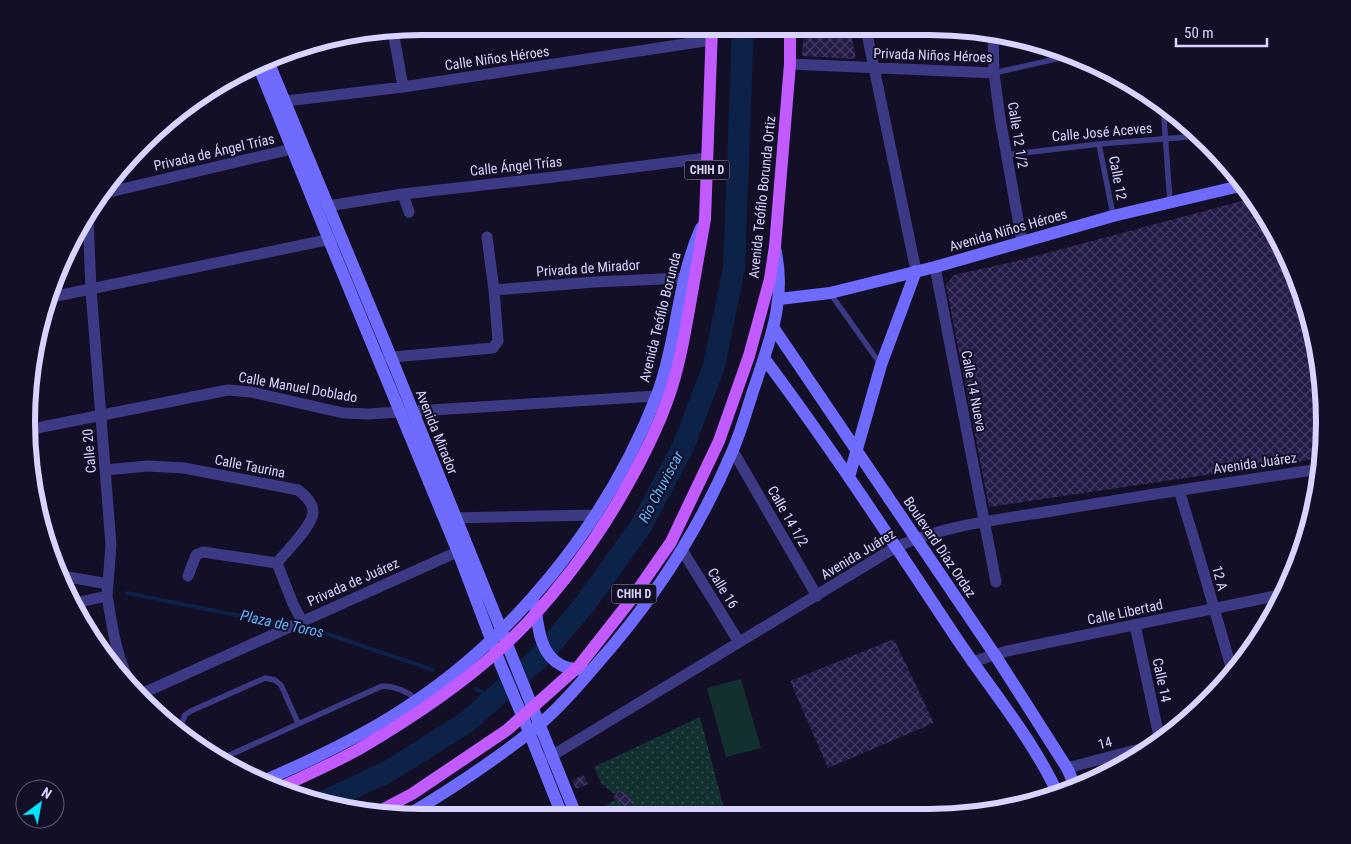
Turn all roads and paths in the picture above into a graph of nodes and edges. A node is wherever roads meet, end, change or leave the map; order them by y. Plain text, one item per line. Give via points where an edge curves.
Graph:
1 (706, 35) edge
2 (712, 35) edge
3 (790, 35) edge
4 (867, 35) edge
5 (394, 36) edge
6 (993, 40) edge
7 (1059, 58) edge
8 (790, 64) junction
9 (270, 66) edge
10 (874, 68) junction
11 (261, 70) edge
12 (994, 73) junction
13 (403, 87) junction
14 (286, 101) junction
15 (1165, 115) edge
16 (1191, 137) edge
17 (1167, 140) junction
18 (1099, 144) junction
19 (298, 147) junction
20 (1006, 155) junction
21 (707, 158) junction
22 (1237, 187) edge
23 (111, 192) edge
24 (403, 194) junction
25 (1170, 204) junction
26 (328, 206) junction
27 (409, 212) dead end
28 (1113, 216) junction
29 (705, 219) junction
30 (88, 226) edge
31 (487, 236) dead end
32 (335, 239) junction
33 (1022, 242) junction
34 (775, 246) junction
35 (935, 267) junction
36 (916, 271) junction
37 (684, 278) junction
38 (91, 290) junction
39 (494, 290) junction
40 (830, 293) junction
41 (57, 296) edge
42 (779, 299) junction
43 (773, 327) junction
44 (384, 358) junction
45 (764, 358) junction
46 (882, 365) junction
47 (656, 396) junction
48 (407, 413) junction
49 (101, 415) junction
50 (35, 428) edge
51 (733, 451) junction
52 (857, 452) junction
53 (106, 470) junction
54 (1313, 470) edge
55 (849, 477) junction
56 (1179, 490) junction
57 (596, 515) junction
58 (450, 519) junction
59 (984, 522) junction
60 (915, 538) junction
61 (896, 547) junction
62 (463, 550) junction
63 (682, 550) junction
64 (276, 563) junction
65 (188, 576) dead end
66 (67, 577) edge
67 (996, 582) dead end
68 (108, 584) junction
69 (107, 596) junction
70 (534, 596) junction
71 (817, 596) junction
72 (1274, 596) edge
73 (80, 602) edge
74 (1213, 609) junction
75 (302, 621) junction
76 (1135, 625) junction
77 (501, 630) junction
78 (491, 639) junction
79 (739, 642) junction
80 (995, 654) junction
81 (972, 662) junction
82 (1230, 665) edge
83 (125, 670) edge
84 (592, 671) junction
85 (145, 692) edge
86 (417, 699) junction
87 (523, 703) junction
88 (298, 723) junction
89 (540, 724) junction
90 (183, 727) edge
91 (529, 732) junction
92 (1158, 734) edge
93 (1132, 751) edge
94 (227, 756) edge
95 (553, 756) junction
96 (541, 763) junction
97 (1068, 768) junction
98 (270, 778) edge
99 (1073, 781) edge
100 (288, 785) edge
101 (1055, 787) edge
102 (387, 807) edge
103 (416, 809) edge
104 (560, 809) edge
105 (574, 809) edge

1 - 13 street, Calle Niños Héroes
2 - 21 main road, Avenida Teófilo Borunda / CHIH D
3 - 8 main road, Avenida Teófilo Borunda Ortiz / CHIH D
4 - 10 street
5 - 13 street
6 - 12 street, Calle 12 1/2
7 - 12 lane, Privada Niños Héroes
8 - 10 street, Privada Niños Héroes
8 - 34 main road, Avenida Teófilo Borunda Ortiz / CHIH D
9 - 14 main road, Avenida Mirador
10 - 12 street, Privada Niños Héroes
10 - 36 street
11 - 19 main road, Avenida Mirador
12 - 20 street, Calle 12 1/2
13 - 14 street, Calle Niños Héroes
14 - 19 main road, Avenida Mirador
15 - 17 lane
16 - 17 lane, Calle José Aceves
17 - 18 lane, Calle José Aceves
17 - 25 lane
18 - 20 lane, Calle José Aceves
18 - 28 lane, Calle 12
19 - 23 street, Privada de Ángel Trías
19 - 26 main road, Avenida Mirador
19 - 32 main road, Avenida Mirador
20 - 33 street, Calle 12 1/2
21 - 24 street, Calle Ángel Trías
21 - 29 main road, Avenida Teófilo Borunda / CHIH D
22 - 25 main road, Avenida Niños Héroes
24 - 26 street, Calle Ángel Trías
24 - 27 street
25 - 28 main road, Avenida Niños Héroes
26 - 32 main road, Avenida Mirador
28 - 33 main road, Avenida Niños Héroes
29 - 37 main road, Avenida Teófilo Borunda
29 - 100 main road, Avenida Teófilo Borunda / CHIH D, bridge via 674,381 642,460 606,524 528,622 489,659 442,696 357,750
30 - 38 street, Calle 20
31 - 39 street
32 - 38 street
32 - 44 main road, Avenida Mirador
33 - 35 main road, Avenida Niños Héroes
34 - 42 main road via 780,268
34 - 102 main road, Avenida Teófilo Borunda Ortiz / CHIH D, bridge via 770,279 748,356 719,441 670,542 630,601 578,666 507,730
35 - 36 main road, Avenida Niños Héroes
35 - 59 street, Calle 14 Nueva
36 - 40 main road, Avenida Niños Héroes
36 - 46 main road
37 - 39 street, Privada de Mirador
37 - 47 main road, Avenida Teófilo Borunda via 667,364
38 - 41 street
38 - 49 street, Calle 20
39 - 44 street via 498,341 493,348
40 - 42 main road, Avenida Niños Héroes
40 - 46 lane
42 - 43 main road
43 - 45 main road
43 - 52 main road, Boulevard Díaz Ordaz
44 - 48 main road, Avenida Mirador
45 - 51 main road
45 - 55 main road
46 - 52 main road
47 - 48 street, Calle Manuel Doblado
47 - 57 main road, Avenida Teófilo Borunda via 630,454
48 - 49 street, Calle Manuel Doblado via 343,413 252,392 228,390
48 - 58 main road, Avenida Mirador
49 - 50 street, Calle Manuel Doblado
49 - 53 street, Calle 20
51 - 63 main road
51 - 71 street, Calle 14 1/2
52 - 55 main road
52 - 60 main road, Boulevard Díaz Ordaz
53 - 64 street, Calle Taurina via 147,466 184,468 298,490 311,502 313,512 308,525
53 - 68 street, Calle 20 via 111,545
54 - 56 street, Avenida Juárez
55 - 61 main road
56 - 59 street, Avenida Juárez
56 - 74 street, 12 A
57 - 58 street
57 - 70 main road, Avenida Teófilo Borunda
58 - 62 main road, Avenida Mirador
59 - 60 street, Avenida Juárez
59 - 67 street, Calle 14 Nueva
60 - 61 street, Avenida Juárez
60 - 80 main road, Boulevard Díaz Ordaz
61 - 71 street, Avenida Juárez
61 - 81 main road
62 - 75 street, Privada de Juárez
62 - 77 main road, Avenida Mirador
62 - 78 main road, Avenida Mirador
63 - 79 street, Calle 16
63 - 84 main road via 622,636
64 - 65 street via 203,552 196,555
64 - 75 street
66 - 68 street
68 - 69 street, Calle 20
69 - 73 street
69 - 83 street, Calle 20 via 114,636
70 - 77 main road, Avenida Teófilo Borunda
70 - 84 main road via 544,646 560,665
71 - 79 street, Avenida Juárez
72 - 74 street, Calle Libertad
74 - 76 street, Calle Libertad
74 - 82 street, 12 A
75 - 85 street, Privada de Juárez
76 - 80 street, Calle Libertad
76 - 92 street, Calle 14
77 - 78 main road, Avenida Teófilo Borunda
77 - 87 main road, Avenida Mirador via 511,654
78 - 86 main road, Avenida Teófilo Borunda via 455,672
78 - 87 main road, Avenida Mirador via 500,663
79 - 95 street, Avenida Juárez
80 - 81 street, Calle Libertad
80 - 97 main road, Boulevard Díaz Ordaz
81 - 101 main road via 1015,721
84 - 89 main road
86 - 88 lane via 403,690 382,686
86 - 98 main road, Avenida Teófilo Borunda via 348,742
87 - 89 main road, Avenida Mirador
87 - 91 main road, Avenida Mirador
88 - 90 lane via 281,685 276,680 265,678 191,710 185,715
88 - 94 lane
89 - 91 main road
89 - 95 main road, Avenida Mirador
91 - 96 main road, Avenida Mirador
91 - 103 main road via 494,759
93 - 97 street, 14
95 - 96 street, Avenida Juárez
95 - 105 main road, Avenida Mirador
96 - 104 main road, Avenida Mirador
97 - 99 main road, Boulevard Díaz Ordaz

